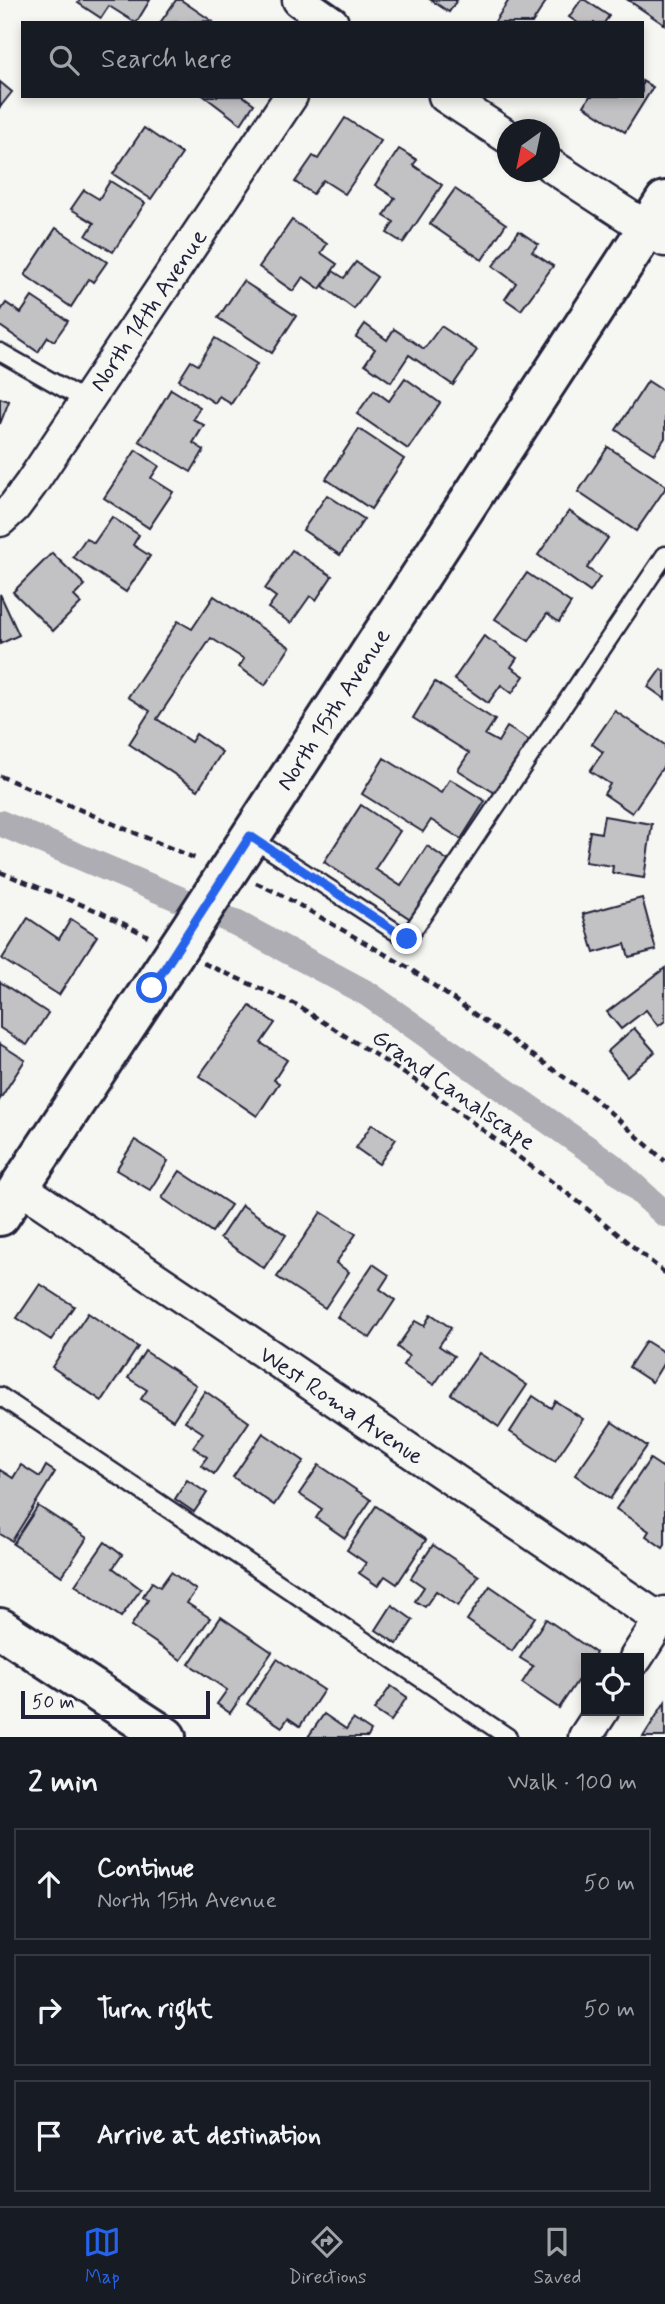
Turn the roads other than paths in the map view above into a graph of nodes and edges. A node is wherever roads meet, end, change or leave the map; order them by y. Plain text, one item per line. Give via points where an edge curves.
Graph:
1 (299, 0) edge
2 (329, 21) edge
3 (289, 98) edge
4 (448, 98) edge
5 (497, 130) edge
6 (560, 170) edge
7 (659, 224) edge
8 (0, 352) edge
9 (88, 401) junction
10 (0, 520) edge
11 (665, 555) edge
12 (250, 836) junction
13 (10, 1202) edge
14 (0, 1396) edge
15 (664, 1619) edge
16 (0, 1628) edge
17 (640, 1653) edge
18 (599, 1716) edge
19 (166, 1737) edge
20 (508, 1737) edge
21 (585, 1737) edge

1 - 2 street
3 - 9 street, North 14th Avenue
4 - 5 street
6 - 7 street
7 - 12 street, North 15th Avenue
8 - 9 lane
9 - 10 street, North 14th Avenue via 14,507
11 - 12 lane via 407,939
12 - 13 street, North 15th Avenue via 227,874 195,950
13 - 15 street, West Roma Avenue
14 - 20 lane
15 - 17 street
16 - 19 street
18 - 21 street

